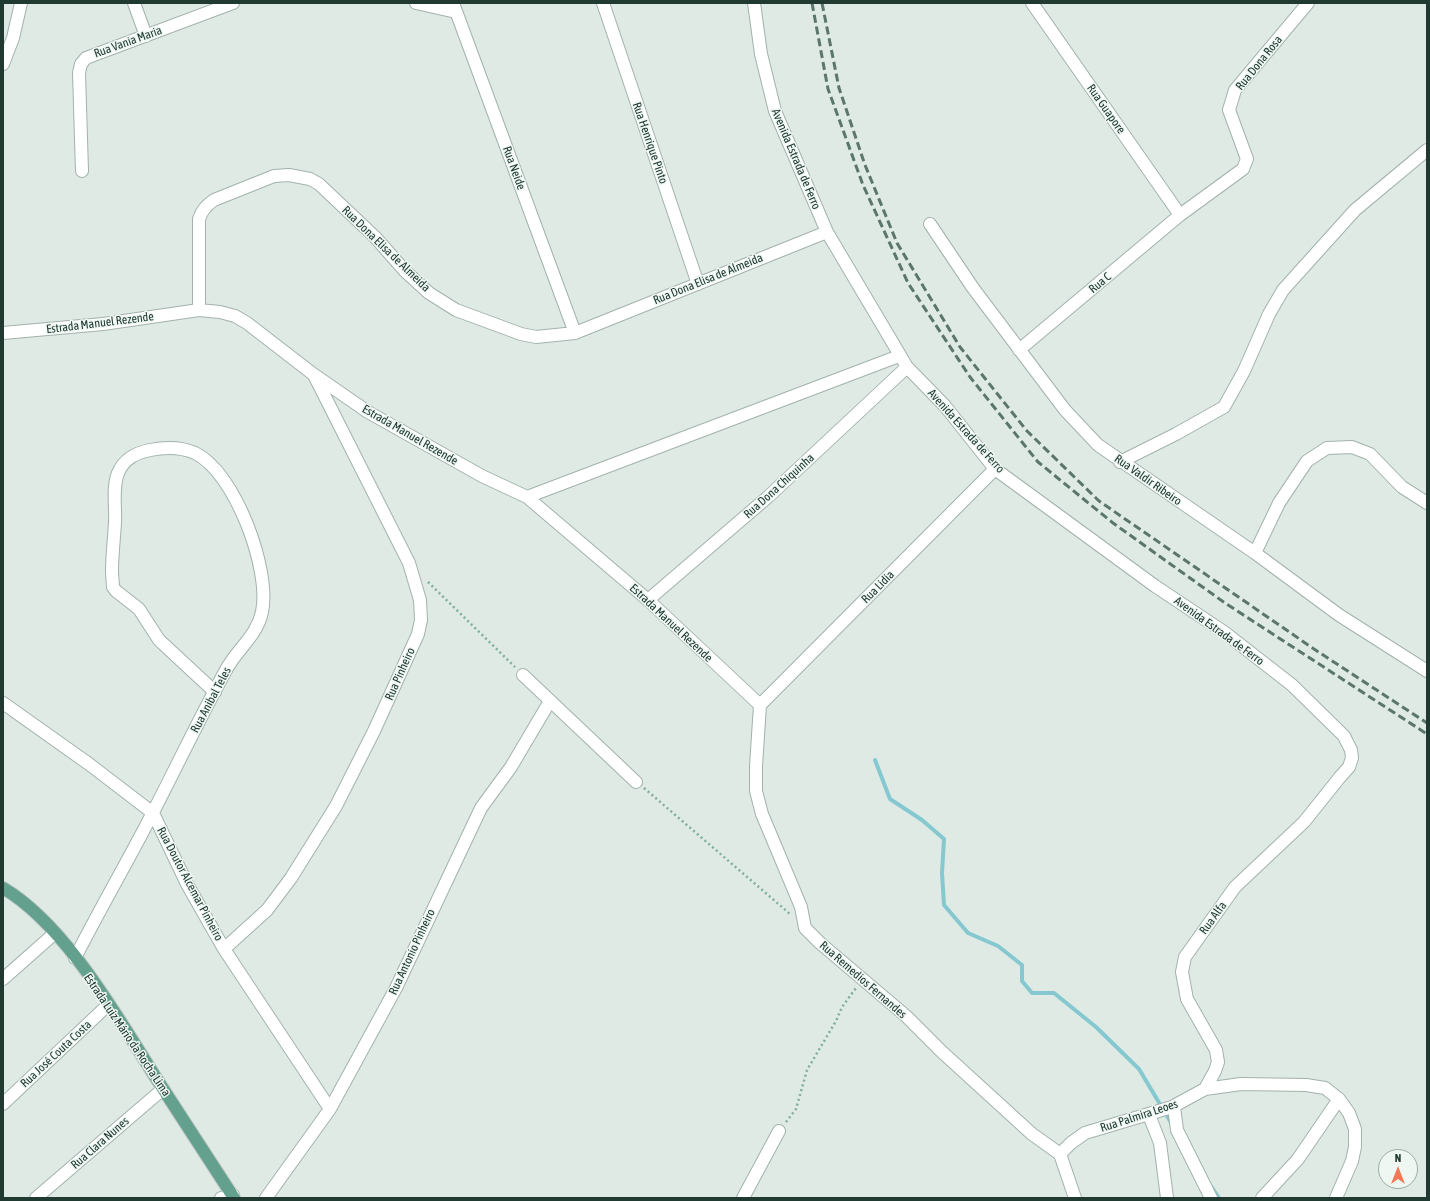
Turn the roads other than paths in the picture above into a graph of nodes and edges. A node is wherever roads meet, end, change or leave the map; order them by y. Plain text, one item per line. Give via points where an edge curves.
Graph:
1 (21, 3) edge
2 (134, 3) edge
3 (234, 3) edge
4 (416, 3) edge
5 (603, 3) edge
6 (754, 3) edge
7 (1032, 3) edge
8 (1308, 3) edge
9 (455, 7) edge
10 (146, 36) junction
11 (3, 64) edge
12 (1427, 150) edge
13 (82, 171) dead end
14 (1180, 216) junction
15 (930, 224) dead end
16 (827, 232) junction
17 (698, 284) junction
18 (199, 310) junction
19 (3, 333) edge
20 (575, 333) junction
21 (1019, 350) junction
22 (899, 356) junction
23 (907, 367) junction
24 (313, 374) junction
25 (1120, 462) junction
26 (995, 469) junction
27 (527, 497) junction
28 (1427, 503) edge
29 (1255, 554) junction
30 (648, 600) junction
31 (1427, 671) edge
32 (523, 675) road end
33 (215, 692) junction
34 (550, 701) junction
35 (3, 703) edge
36 (760, 705) junction
37 (1340, 777) joint
38 (636, 782) road end
39 (153, 813) junction
40 (3, 888) edge
41 (55, 932) junction
42 (224, 949) junction
43 (75, 958) junction
44 (3, 979) edge
45 (109, 1004) junction
46 (1206, 1088) junction
47 (163, 1089) junction
48 (1339, 1099) junction
49 (3, 1104) edge
50 (1173, 1107) junction
51 (330, 1108) junction
52 (1151, 1114) junction
53 (779, 1131) road end
54 (1060, 1154) junction
55 (233, 1197) edge
56 (36, 1198) edge
57 (220, 1198) edge
58 (266, 1198) edge
59 (743, 1198) edge
60 (1075, 1198) edge
61 (1167, 1198) edge
62 (1212, 1198) edge
63 (1262, 1198) edge
64 (1336, 1198) edge

1 - 11 street via 13,38
2 - 10 street
3 - 10 street, Rua Vania Maria
4 - 9 street
5 - 17 street, Rua Henrique Pinto
6 - 16 street, Avenida Estrada de Ferro via 761,54 774,110
7 - 14 street, Rua Guapore
8 - 14 street, Rua Dona Rosa via 1235,90 1231,100 1229,110 1247,159 1246,164
9 - 20 street, Rua Neide
10 - 13 street, Rua Vania Maria via 86,58 80,64
12 - 25 street via 1355,210 1284,290 1269,314 1244,371 1224,407
14 - 21 street, Rua C
15 - 21 street, Rua Valdir Ribeiro
16 - 17 street, Rua Dona Elisa de Almeida
16 - 22 street, Avenida Estrada de Ferro
17 - 20 street, Rua Dona Elisa de Almeida
18 - 19 street, Estrada Manuel Rezende via 103,324
18 - 20 street, Rua Dona Elisa de Almeida via 199,219 205,206 274,176 289,175 301,176 319,184 375,237 405,271 429,293 456,310 536,337
18 - 24 street, Estrada Manuel Rezende via 235,316
21 - 25 street, Rua Valdir Ribeiro via 1065,410 1098,445
22 - 23 street, Avenida Estrada de Ferro
22 - 27 street
23 - 26 street, Avenida Estrada de Ferro via 945,406
23 - 30 street, Rua Dona Chiquinha via 769,496
24 - 27 street, Estrada Manuel Rezende via 368,412 482,476
24 - 42 street, Rua Pinheiro via 409,564 420,600 418,634 336,806 291,878 267,910
25 - 29 street, Rua Valdir Ribeiro
26 - 36 street, Rua Lidia
26 - 37 street, Avenida Estrada de Ferro via 1155,586 1224,632 1292,685 1344,736 1352,758 1349,767
27 - 30 street, Estrada Manuel Rezende
28 - 29 street via 1402,487 1370,454 1352,447 1326,448 1307,461 1279,503
29 - 31 street, Rua Valdir Ribeiro via 1339,615
30 - 36 street, Estrada Manuel Rezende
32 - 34 street
33 - 33 street, Rua Anibal Teles via 227,668 254,634 262,612 261,569 244,519 234,498 212,466 196,454 179,448 140,452 125,461 117,475 112,572 114,587 139,609 159,640
33 - 39 street, Rua Anibal Teles
34 - 38 street
34 - 51 street, Rua Antonio Pinheiro via 510,767 481,808 396,988
35 - 39 street, Rua Doutor Alcemar Pinheiro
36 - 54 street, Rua Remedios Fernandes via 756,791 762,814 801,907 805,928 1032,1134
37 - 46 street, Rua Alfa via 1304,822 1235,887 1185,957 1182,972 1187,999 1216,1050 1218,1062
39 - 42 street, Rua Doutor Alcemar Pinheiro via 187,884
39 - 43 street, Rua Anibal Teles
40 - 41 main road, Estrada Luiz Mário da Rocha Lima via 31,908
41 - 43 main road, Estrada Luiz Mário da Rocha Lima
41 - 44 street
42 - 51 street, Rua Doutor Alcemar Pinheiro
43 - 45 main road, Estrada Luiz Mário da Rocha Lima
45 - 47 main road, Estrada Luiz Mário da Rocha Lima
45 - 49 street, Rua José Couta Costa
46 - 48 street, Rua Palmira Leoes via 1241,1084 1306,1085 1325,1088
46 - 50 street, Rua Palmira Leoes
47 - 55 main road, Estrada Luiz Mário da Rocha Lima
47 - 56 street, Rua Clara Nunes
48 - 63 street via 1298,1159
48 - 64 street via 1349,1113 1355,1129 1355,1148
50 - 52 street, Rua Palmira Leoes
50 - 62 street via 1178,1130
51 - 58 street, Rua Antonio Pinheiro
52 - 54 street, Rua Palmira Leoes via 1086,1133
52 - 61 street via 1160,1143
53 - 59 street
54 - 60 street
55 - 57 street

